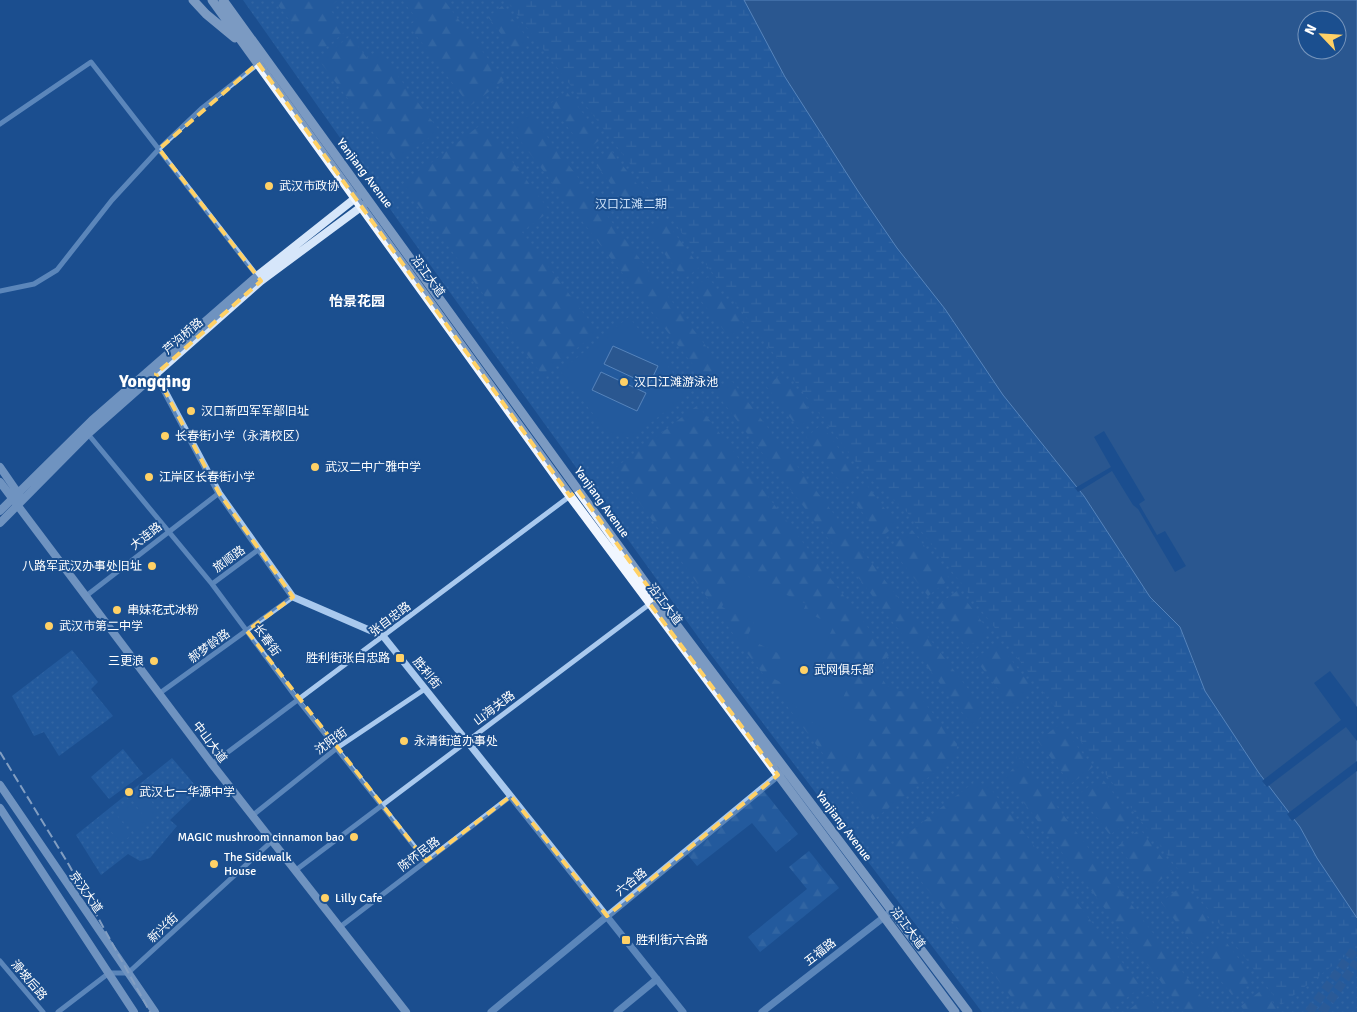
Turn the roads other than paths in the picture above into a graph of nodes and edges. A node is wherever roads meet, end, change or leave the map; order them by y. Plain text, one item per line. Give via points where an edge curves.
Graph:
1 (193, 0) edge
2 (212, 0) edge
3 (223, 0) edge
4 (246, 46) junction
5 (258, 63) junction
6 (1, 121) edge
7 (159, 149) junction
8 (364, 191) junction
9 (355, 198) junction
10 (370, 200) junction
11 (362, 206) junction
12 (259, 278) junction
13 (0, 291) edge
14 (154, 371) junction
15 (88, 434) junction
16 (0, 468) edge
17 (0, 482) edge
18 (578, 490) junction
19 (18, 491) junction
20 (219, 493) junction
21 (570, 496) junction
22 (16, 501) junction
23 (0, 511) edge
24 (0, 523) edge
25 (168, 531) junction
26 (258, 550) junction
27 (212, 584) junction
28 (86, 596) junction
29 (293, 597) junction
30 (654, 602) junction
31 (247, 630) junction
32 (383, 636) junction
33 (425, 689) junction
34 (160, 693) junction
35 (298, 700) junction
36 (467, 741) junction
37 (337, 748) junction
38 (212, 764) junction
39 (782, 772) junction
40 (0, 785) edge
41 (511, 796) junction
42 (383, 804) junction
43 (0, 808) edge
44 (253, 816) junction
45 (272, 840) junction
46 (426, 862) junction
47 (296, 870) junction
48 (892, 910) junction
49 (606, 916) junction
50 (884, 917) junction
51 (340, 927) junction
52 (0, 961) edge
53 (128, 973) junction
54 (108, 974) junction
55 (657, 979) junction
56 (43, 1012) edge
57 (58, 1012) edge
58 (134, 1012) edge
59 (155, 1012) edge
60 (406, 1012) edge
61 (491, 1012) edge
62 (617, 1012) edge
63 (683, 1012) edge
64 (762, 1012) edge
65 (955, 1012) edge
66 (968, 1012) edge

1 - 4 main road
2 - 4 main road, Yanjiang Avenue
3 - 8 main road, Yanjiang Avenue
4 - 5 main road, Yanjiang Avenue
5 - 7 street via 201,109
5 - 9 main road, Yanjiang Avenue
6 - 7 street via 91,62
7 - 12 street
7 - 13 street via 112,200 57,270 34,284
8 - 9 main road, 芦沟桥路
8 - 10 main road, Yanjiang Avenue
9 - 11 main road, Yanjiang Avenue
9 - 12 main road, 芦沟桥路
10 - 11 main road, 芦沟桥路
10 - 18 main road, Yanjiang Avenue
11 - 12 main road, 芦沟桥路
11 - 21 main road, 沿江大道
12 - 14 main road, 芦沟桥路
14 - 15 main road, 芦沟桥路
14 - 19 main road, 芦沟桥路 via 92,420
14 - 20 street, 胜利街
15 - 22 main road, 芦沟桥路
15 - 25 street, 长春街
16 - 19 main road
17 - 22 main road, 中山大道
18 - 21 street, 张自忠路
18 - 30 main road, Yanjiang Avenue
19 - 22 main road, 芦沟桥路
20 - 25 street, 大连路
20 - 26 street, 胜利街
21 - 30 main road, 沿江大道
21 - 32 street, 张自忠路
22 - 23 main road, 芦沟桥路
22 - 24 main road, 芦沟桥路
22 - 28 main road, 中山大道
25 - 27 street, 长春街
25 - 28 street, 大连路
26 - 27 street, 旅顺路
26 - 29 street, 胜利街
27 - 31 street, 长春街
28 - 34 main road, 中山大道
29 - 31 street, 郝梦龄路
29 - 32 street, 胜利街
30 - 36 street, 山海关路
30 - 39 main road, 沿江大道
31 - 34 street, 郝梦龄路
31 - 35 street, 长春街
32 - 33 street, 胜利街
32 - 35 street, 张自忠路
33 - 36 street, 胜利街
33 - 37 street, 沈阳街
34 - 38 main road, 中山大道
35 - 37 street, 长春街
35 - 38 street, 张自忠路
36 - 41 street, 胜利街
36 - 42 street, 山海关路
37 - 42 street, 长春街
37 - 44 street, 沈阳街
38 - 44 main road, 中山大道
39 - 48 main road, Yanjiang Avenue
39 - 49 street, 六合路
39 - 50 main road, 沿江大道
40 - 53 main road, 京汉大道
41 - 46 street, 陈怀民路
41 - 49 street, 胜利街
42 - 46 street, 长春街
42 - 47 street, 山海关路
43 - 54 main road, 京汉大道
44 - 45 main road, 中山大道
45 - 47 main road, 中山大道
45 - 53 street, 新兴街
46 - 51 street, 陈怀民路
47 - 51 main road, 中山大道
48 - 50 street, 五福路
48 - 66 main road, Yanjiang Avenue
49 - 55 street, 胜利街
49 - 61 street, 六合路
50 - 64 street, 五福路
50 - 65 main road, 沿江大道
51 - 60 main road, 中山大道
52 - 56 street, 滑坡后路
53 - 54 street
53 - 59 main road, 京汉大道
54 - 57 street
54 - 58 main road, 京汉大道
55 - 62 street
55 - 63 street, 胜利街

